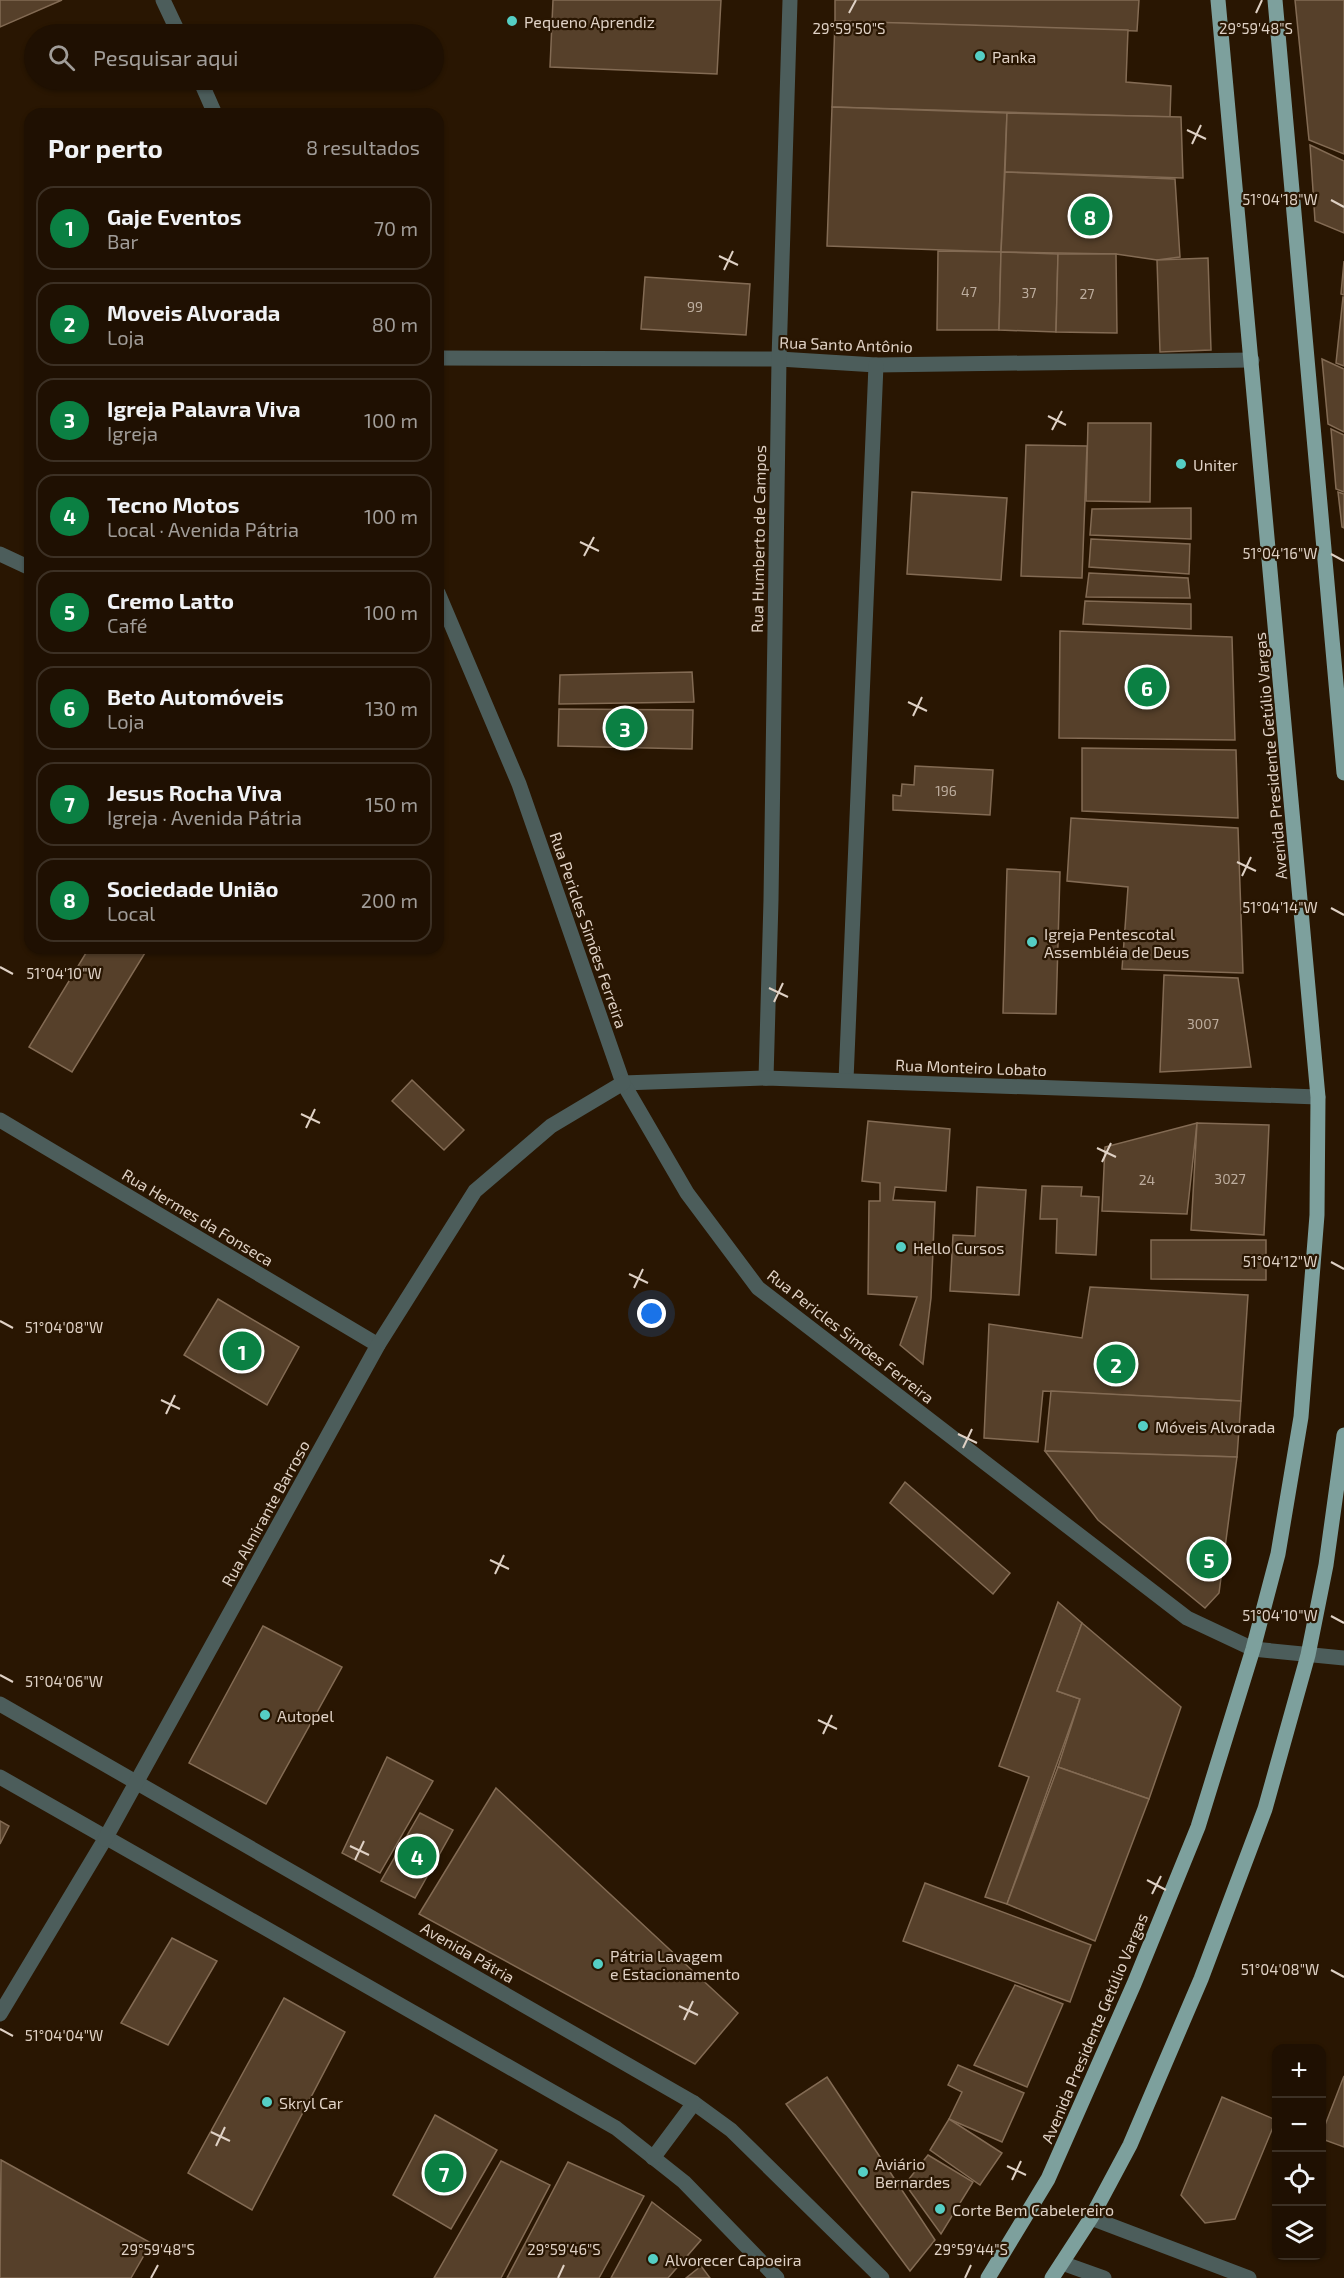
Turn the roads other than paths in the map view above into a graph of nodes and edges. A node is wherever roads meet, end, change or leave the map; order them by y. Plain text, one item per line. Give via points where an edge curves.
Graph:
1 (163, 0) edge
2 (790, 0) edge
3 (1218, 0) edge
4 (1275, 0) edge
5 (174, 24) edge
6 (204, 90) edge
7 (212, 108) edge
8 (444, 358) edge
9 (779, 359) junction
10 (1252, 360) junction
11 (876, 365) junction
12 (0, 554) edge
13 (24, 565) edge
14 (444, 607) edge
15 (1344, 773) edge
16 (766, 1078) junction
17 (846, 1080) junction
18 (623, 1083) junction
19 (1318, 1097) junction
20 (0, 1119) edge
21 (378, 1345) junction
22 (1344, 1435) edge
23 (1253, 1649) junction
24 (1308, 1655) junction
25 (1344, 1658) edge
26 (0, 1704) edge
27 (0, 1778) edge
28 (136, 1783) junction
29 (105, 1839) junction
30 (0, 2014) edge
31 (694, 2103) junction
32 (653, 2158) junction
33 (1091, 2218) junction
34 (1062, 2263) junction
35 (777, 2278) edge
36 (882, 2278) edge
37 (988, 2278) edge
38 (1052, 2278) edge
39 (1104, 2278) edge
40 (1250, 2278) edge

1 - 5 street
2 - 9 street, Rua Humberto de Campos
3 - 10 main road, Avenida Presidente Getúlio Vargas
4 - 15 main road
6 - 7 street
8 - 9 street, Rua Santo Antônio
9 - 11 street, Rua Santo Antônio
9 - 16 street, Rua Humberto de Campos
10 - 11 street, Rua Santo Antônio
10 - 19 main road, Avenida Presidente Getúlio Vargas
11 - 17 street
12 - 13 street
14 - 18 street, Rua Pericles Simões Ferreira via 519,784
16 - 17 street, Rua Monteiro Lobato
16 - 18 street, Rua Monteiro Lobato
17 - 19 street, Rua Monteiro Lobato
18 - 21 street, Rua Almirante Barroso via 551,1126 475,1191
18 - 23 street, Rua Pericles Simões Ferreira via 687,1193 758,1288 1186,1618
19 - 23 main road, Avenida Presidente Getúlio Vargas via 1317,1215 1301,1417 1278,1554
20 - 21 street, Rua Hermes da Fonseca
21 - 28 street, Rua Almirante Barroso
22 - 24 main road via 1326,1565
23 - 24 street, Rua Pericles Simões Ferreira
23 - 37 main road, Avenida Presidente Getúlio Vargas via 1198,1827 1134,1984 1048,2179
24 - 25 street, Rua Pericles Simões Ferreira
24 - 33 main road via 1265,1809 1201,1979 1130,2145
26 - 28 street, Avenida Pátria
27 - 29 street
28 - 29 street, Rua Almirante Barroso
28 - 31 street, Avenida Pátria
29 - 30 street, Rua Almirante Barroso
29 - 32 street via 616,2128
31 - 32 street
31 - 36 street, Avenida Pátria via 730,2130
32 - 35 street via 684,2182
33 - 34 main road
33 - 40 street
34 - 38 main road
34 - 39 street

